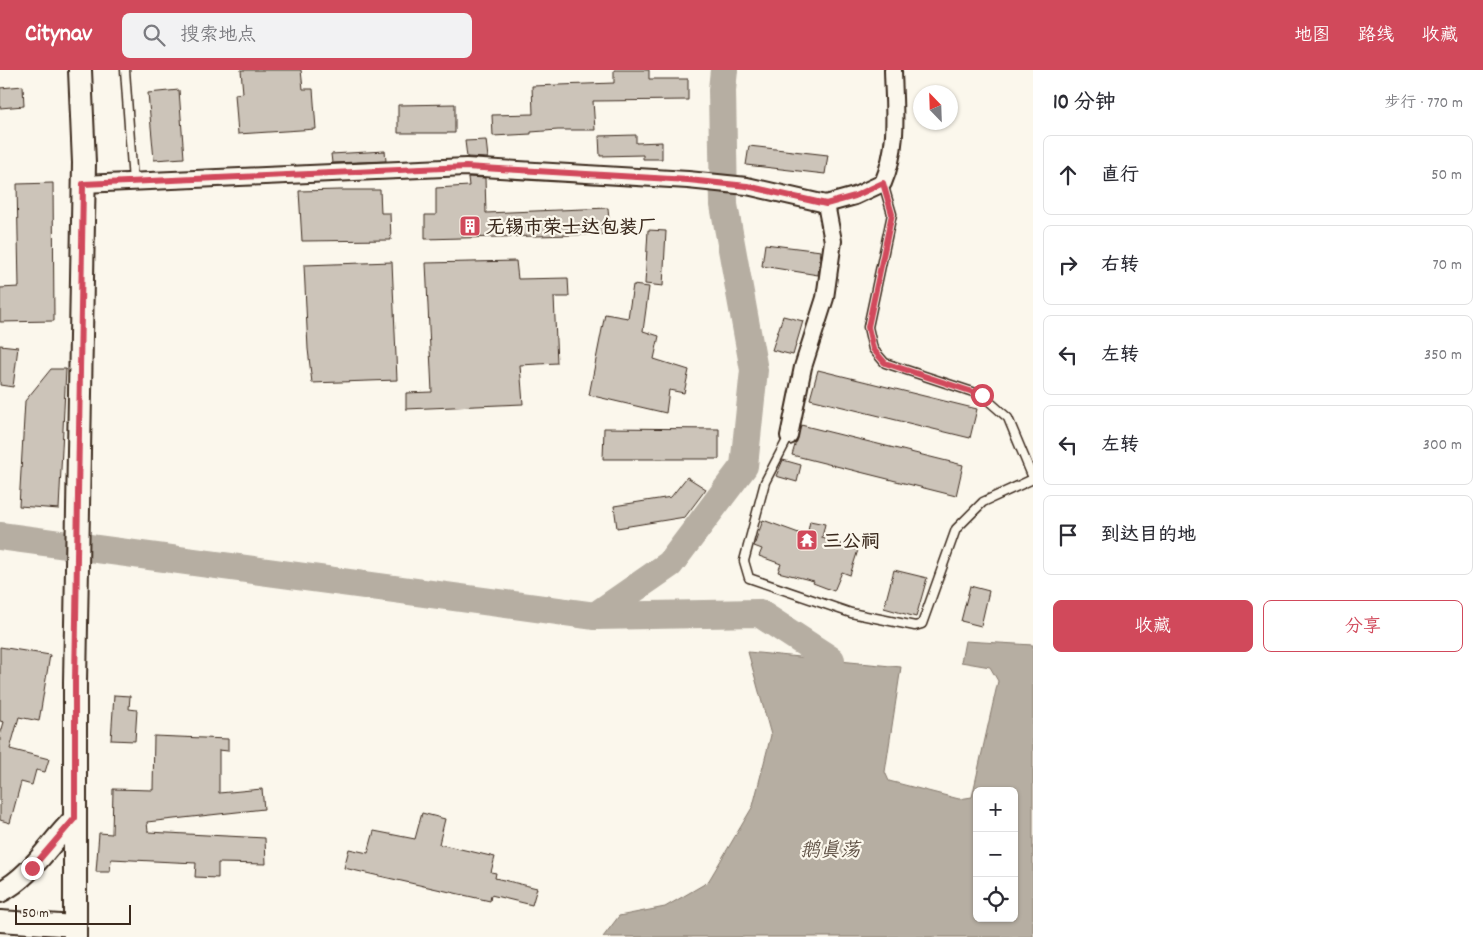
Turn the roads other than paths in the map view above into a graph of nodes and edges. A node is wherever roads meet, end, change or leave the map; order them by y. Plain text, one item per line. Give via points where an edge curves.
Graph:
1 (80, 70) edge
2 (125, 70) edge
3 (893, 70) edge
4 (133, 182) junction
5 (883, 183) junction
6 (83, 184) junction
7 (826, 204) junction
8 (788, 436) joint
9 (1033, 479) edge
10 (75, 818) junction
11 (0, 892) edge
12 (0, 922) edge
13 (75, 931) edge
14 (12, 937) edge

1 - 6 main road
2 - 4 lane
3 - 5 street via 895,136 892,162
4 - 6 street
4 - 7 street via 466,167 747,186
5 - 7 street via 855,196
5 - 9 lane via 892,214 868,327 873,349 885,363 982,395 1008,418
6 - 10 main road
7 - 8 street via 833,240 825,298 803,367
8 - 9 lane via 765,482 744,562 749,578 851,613 915,626 922,624 956,529 983,502
10 - 11 street via 32,868
10 - 13 main road
12 - 13 street
12 - 14 street

